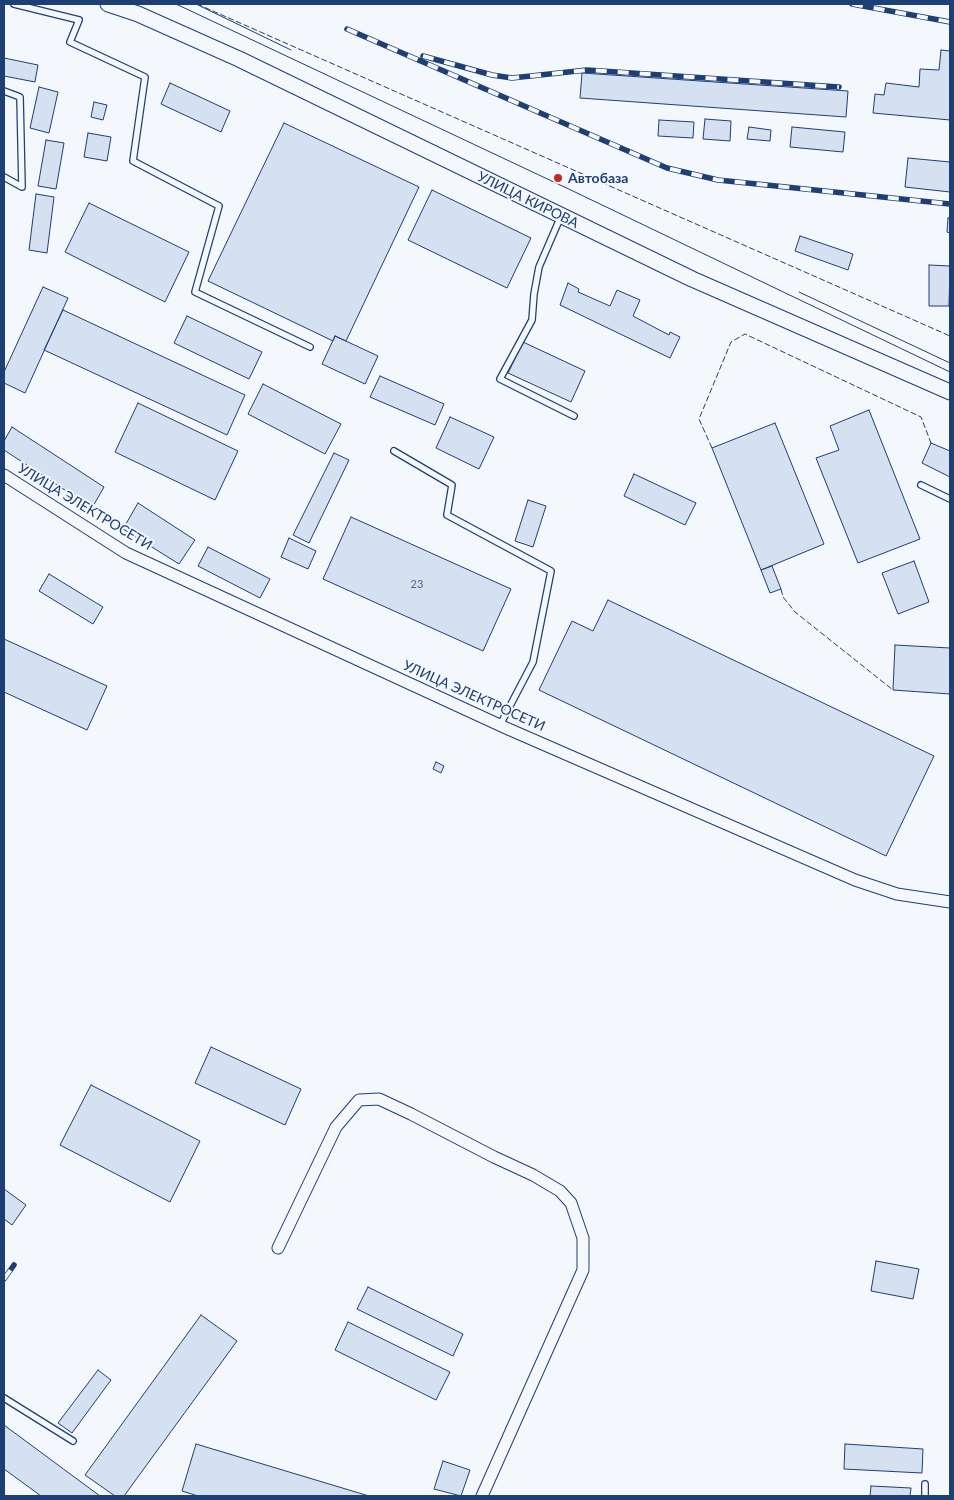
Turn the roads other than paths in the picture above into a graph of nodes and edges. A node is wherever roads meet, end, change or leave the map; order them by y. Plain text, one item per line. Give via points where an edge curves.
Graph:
1 (14, 4) edge
2 (108, 4) edge
3 (4, 91) edge
4 (4, 177) edge
5 (561, 216) junction
6 (310, 347) dead end
7 (950, 392) edge
8 (574, 416) dead end
9 (394, 451) dead end
10 (4, 475) edge
11 (921, 485) dead end
12 (950, 499) edge
13 (500, 725) junction
14 (950, 902) edge
15 (278, 1248) dead end
16 (4, 1398) edge
17 (72, 1441) dead end
18 (925, 1484) dead end
19 (482, 1496) edge
20 (925, 1496) edge

1 - 6 lane via 80,20 70,42 145,77 133,161 219,206 195,292
2 - 5 main road, УЛИЦА КИРОВА via 239,59
3 - 4 lane via 20,97 22,187
5 - 7 main road, УЛИЦА КИРОВА via 692,279
5 - 8 lane via 539,267 532,320 500,380
9 - 13 lane via 452,485 447,515 551,571 533,662
10 - 13 street, УЛИЦА ЭЛЕКТРОСЕТИ via 126,553
11 - 12 lane
13 - 14 street, УЛИЦА ЭЛЕКТРОСЕТИ via 855,880 897,894
15 - 19 street via 336,1127 359,1100 379,1100 411,1114 560,1190 571,1203 583,1238 583,1270
16 - 17 lane
18 - 20 lane

